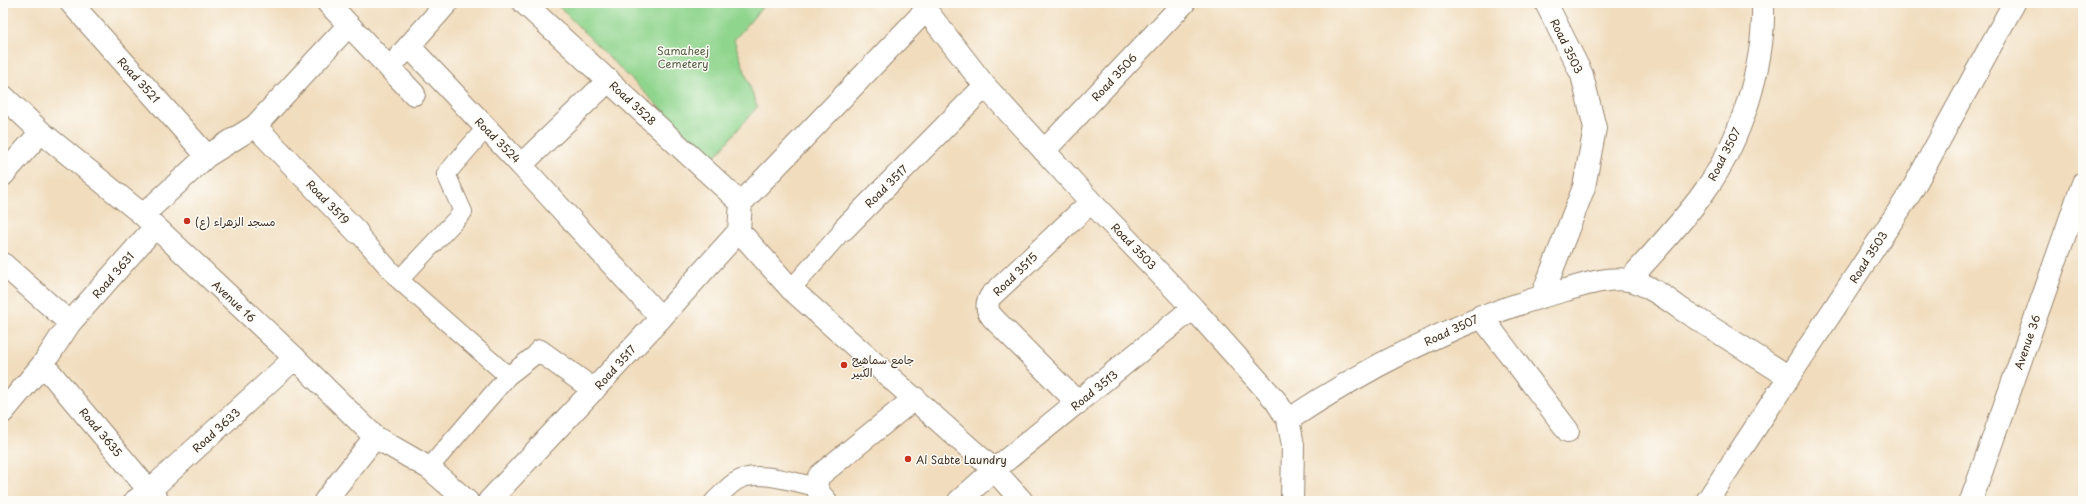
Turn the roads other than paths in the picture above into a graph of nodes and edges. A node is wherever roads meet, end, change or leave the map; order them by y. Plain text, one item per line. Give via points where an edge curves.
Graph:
1 (71, 3) edge
2 (447, 3) edge
3 (524, 3) edge
4 (1184, 3) edge
5 (1546, 3) edge
6 (1763, 3) edge
7 (2014, 3) edge
8 (925, 6) edge
9 (340, 11) edge
10 (409, 46) junction
11 (389, 68) junction
12 (608, 80) junction
13 (985, 86) junction
14 (414, 94) dead end
15 (3, 96) edge
16 (256, 126) junction
17 (486, 128) junction
18 (42, 132) junction
19 (1044, 151) junction
20 (207, 156) junction
21 (521, 165) junction
22 (3, 175) edge
23 (2083, 183) edge
24 (1091, 202) junction
25 (741, 203) junction
26 (149, 221) junction
27 (2076, 225) edge
28 (844, 229) joint
29 (739, 230) junction
30 (357, 232) joint
31 (3, 264) edge
32 (399, 280) junction
33 (1630, 280) junction
34 (791, 289) junction
35 (1542, 296) junction
36 (1193, 308) junction
37 (1481, 316) junction
38 (661, 318) junction
39 (70, 323) junction
40 (540, 351) joint
41 (296, 358) junction
42 (43, 364) junction
43 (508, 376) junction
44 (1789, 377) junction
45 (594, 390) junction
46 (915, 398) junction
47 (1078, 403) junction
48 (3, 412) edge
49 (1288, 420) junction
50 (1568, 431) dead end
51 (375, 437) junction
52 (429, 468) junction
53 (994, 470) junction
54 (821, 494) edge
55 (148, 497) edge
56 (325, 501) edge
57 (467, 501) edge
58 (489, 501) edge
59 (714, 501) edge
60 (959, 501) edge
61 (1022, 501) edge
62 (1292, 501) edge
63 (1707, 501) edge
64 (1971, 501) edge

1 - 20 street, Road 3521
2 - 10 street
3 - 12 street, Road 3528
4 - 19 street, Road 3506
5 - 35 street, Road 3503 via 1582,75 1595,128 1584,187
6 - 33 street, Road 3507 via 1764,25 1755,83 1734,139 1705,191
7 - 44 street, Road 3503 via 1911,192
8 - 13 street, Road 3503
8 - 25 street
9 - 11 street
9 - 16 street
10 - 11 street
10 - 17 street, Road 3524
11 - 14 street
12 - 21 street, Road 3524
12 - 25 street, Road 3528
13 - 19 street, Road 3503
13 - 28 street, Road 3517
15 - 18 street, Avenue 16
16 - 20 street
16 - 30 street, Road 3519
17 - 21 street, Road 3524
17 - 32 lane via 446,174 463,212
18 - 22 street
18 - 26 street, Avenue 16
19 - 24 street, Road 3503
20 - 26 street
21 - 38 street
23 - 27 street, Avenue 36
24 - 36 street, Road 3503
24 - 47 street, Road 3515 via 991,296 987,306 993,318
25 - 29 street
26 - 39 street, Road 3631
26 - 41 street, Avenue 16
27 - 64 street, Avenue 36
28 - 34 lane, Road 3517
29 - 34 street
29 - 38 street, Road 3517
30 - 32 lane, Road 3519
31 - 39 street
32 - 43 lane, Road 3519
33 - 35 street, Road 3507 via 1605,280
33 - 44 street, Road 3507 via 1654,291
34 - 46 street
35 - 37 street, Road 3507
36 - 47 street, Road 3513
36 - 49 street, Road 3503 via 1276,401
37 - 49 street, Road 3507 via 1393,357 1339,386
37 - 50 street
38 - 45 street, Road 3517
39 - 42 street, Road 3631
40 - 43 lane
40 - 45 street
41 - 51 street, Avenue 16
41 - 55 street, Road 3633
42 - 48 street, Road 3631
42 - 55 street, Road 3635
43 - 52 lane
44 - 63 street, Road 3503
45 - 58 street, Road 3517
46 - 53 street
46 - 54 street via 820,474 817,479
47 - 53 street, Road 3513
49 - 62 street, Road 3503 via 1293,445
51 - 52 street, Avenue 16
51 - 56 street
52 - 57 street, Avenue 16
53 - 60 street, Road 3513
53 - 61 street
54 - 59 lane via 759,475 735,481

